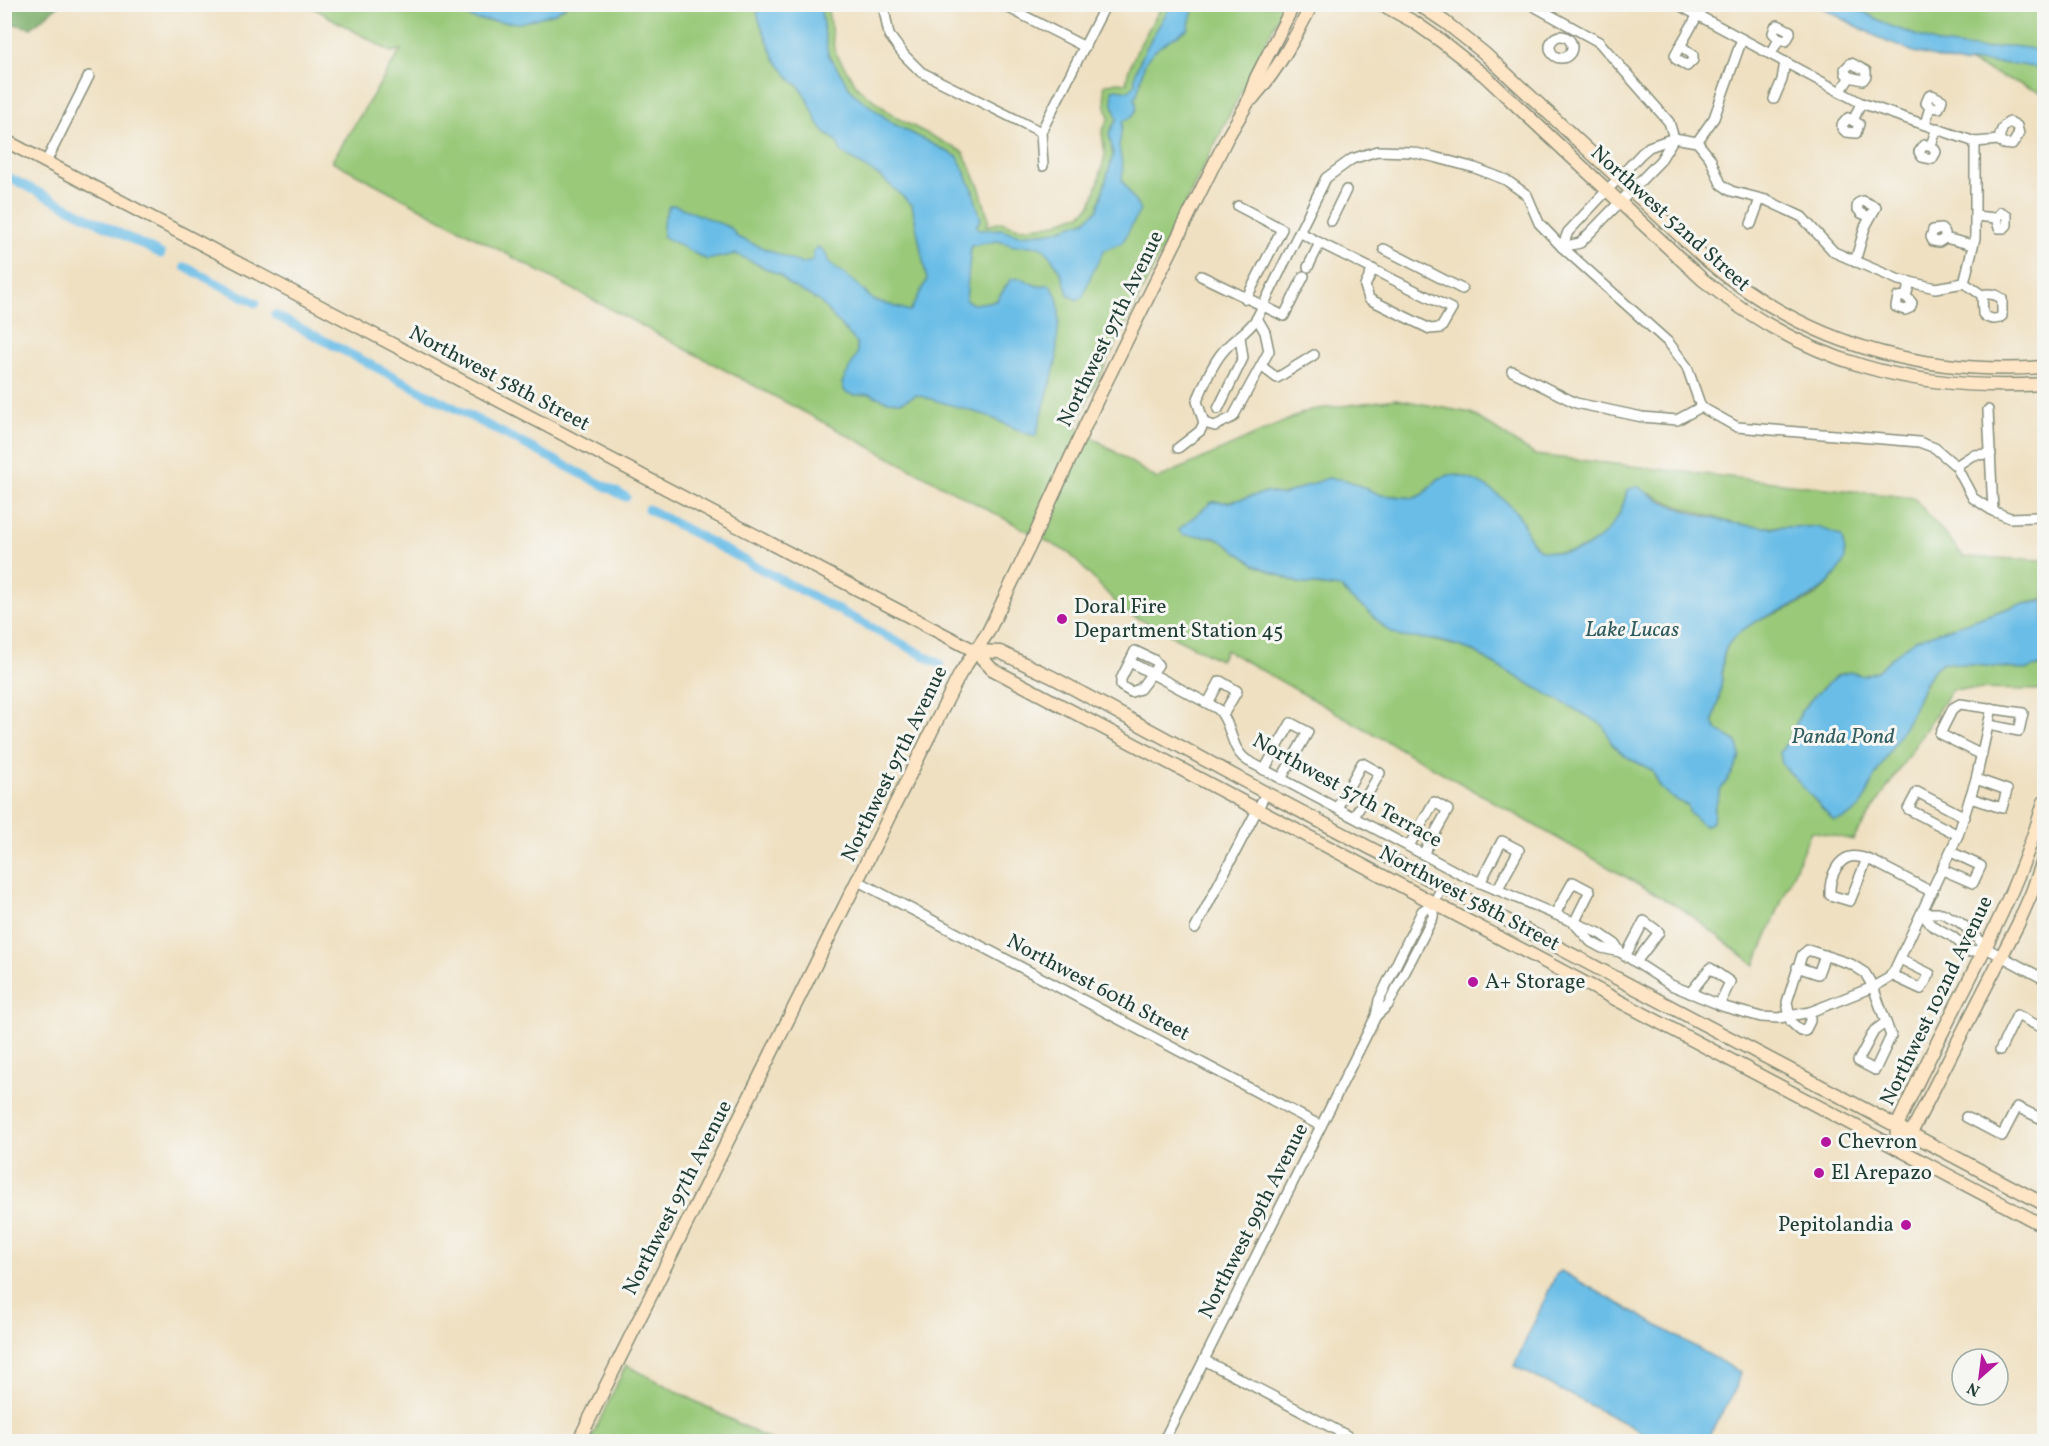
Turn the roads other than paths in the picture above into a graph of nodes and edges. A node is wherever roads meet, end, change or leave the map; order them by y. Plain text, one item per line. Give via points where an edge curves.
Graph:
1 (883, 4) edge
2 (1000, 4) edge
3 (1106, 4) edge
4 (1294, 4) edge
5 (1312, 4) edge
6 (1381, 4) edge
7 (1418, 4) edge
8 (1530, 4) edge
9 (1677, 4) edge
10 (1704, 4) edge
11 (1434, 15) junction
12 (1699, 16) junction
13 (1570, 26) junction
14 (1424, 29) junction
15 (1565, 37) dead end
16 (1742, 39) junction
17 (1779, 39) dead end
18 (1681, 46) dead end
19 (1085, 47) junction
20 (1771, 54) junction
21 (1785, 62) junction
22 (89, 76) dead end
23 (1850, 77) dead end
24 (1840, 92) junction
25 (1774, 99) dead end
26 (1861, 103) junction
27 (1247, 104) junction
28 (1930, 107) dead end
29 (1853, 120) dead end
30 (1925, 124) junction
31 (1937, 128) junction
32 (1041, 132) junction
33 (1674, 138) junction
34 (4, 140) edge
35 (1999, 140) dead end
36 (1697, 142) junction
37 (1975, 142) junction
38 (1930, 145) dead end
39 (46, 162) junction
40 (1043, 166) dead end
41 (1618, 178) junction
42 (1346, 190) dead end
43 (1631, 190) junction
44 (1607, 191) junction
45 (1760, 199) junction
46 (1620, 203) junction
47 (1238, 206) dead end
48 (1975, 216) junction
49 (1870, 217) dead end
50 (1996, 218) dead end
51 (1331, 221) dead end
52 (1750, 224) dead end
53 (1299, 232) junction
54 (1945, 238) dead end
55 (1320, 243) junction
56 (1973, 245) junction
57 (1562, 247) junction
58 (1384, 249) dead end
59 (1855, 262) junction
60 (1373, 269) junction
61 (1201, 276) dead end
62 (1910, 282) junction
63 (1964, 283) junction
64 (1462, 289) dead end
65 (1982, 295) dead end
66 (1906, 296) dead end
67 (1246, 298) junction
68 (1767, 305) junction
69 (1261, 306) junction
70 (1257, 318) junction
71 (1758, 319) junction
72 (1240, 337) junction
73 (1314, 355) dead end
74 (1261, 366) junction
75 (2044, 367) edge
76 (1512, 371) dead end
77 (2044, 384) edge
78 (1701, 407) junction
79 (1218, 409) dead end
80 (1988, 410) dead end
81 (1204, 423) junction
82 (1178, 448) dead end
83 (1991, 454) junction
84 (1956, 466) junction
85 (1993, 511) junction
86 (2037, 517) dead end
87 (975, 651) junction
88 (1152, 673) junction
89 (1208, 703) junction
90 (1992, 708) junction
91 (1223, 715) junction
92 (1989, 724) junction
93 (1982, 755) junction
94 (1264, 770) junction
95 (1281, 779) junction
96 (1976, 779) junction
97 (1266, 793) junction
98 (1970, 798) junction
99 (2044, 802) edge
100 (1337, 808) junction
101 (1257, 810) junction
102 (1354, 817) junction
103 (1965, 817) junction
104 (1958, 834) junction
105 (1409, 846) junction
106 (1951, 852) junction
107 (1423, 854) junction
108 (2044, 858) edge
109 (1867, 860) junction
110 (1942, 870) junction
111 (858, 881) junction
112 (1480, 882) junction
113 (1443, 885) junction
114 (1497, 890) junction
115 (1932, 892) junction
116 (1434, 903) junction
117 (1555, 914) junction
118 (1922, 914) junction
119 (1574, 923) junction
120 (1195, 929) dead end
121 (1986, 948) junction
122 (1623, 953) junction
123 (1825, 955) junction
124 (2001, 956) junction
125 (1900, 958) junction
126 (1636, 962) junction
127 (1797, 968) junction
128 (1891, 975) junction
129 (2044, 979) edge
130 (1873, 987) junction
131 (1690, 993) junction
132 (1719, 1005) junction
133 (1810, 1012) junction
134 (1789, 1017) junction
135 (1885, 1023) junction
136 (2044, 1029) edge
137 (2000, 1050) dead end
138 (1966, 1118) dead end
139 (2044, 1120) edge
140 (1321, 1126) junction
141 (1897, 1126) junction
142 (1911, 1133) junction
143 (1896, 1148) junction
144 (2044, 1204) edge
145 (2044, 1226) edge
146 (1204, 1360) junction
147 (578, 1442) edge
148 (1163, 1442) edge
149 (1359, 1442) edge

1 - 32 street via 889,35 921,72
2 - 19 street
3 - 19 street
4 - 27 street, Northwest 97th Avenue
5 - 27 street, Northwest 97th Avenue via 1266,83
6 - 14 street, Northwest 52nd Street
7 - 11 street, Northwest 52nd Street
8 - 13 street
9 - 12 street
10 - 12 street
11 - 14 street
11 - 41 street, Northwest 52nd Street via 1484,53
12 - 16 street
12 - 18 street
13 - 15 street
13 - 33 street via 1599,42 1669,122
14 - 44 street, Northwest 52nd Street via 1484,75
16 - 20 street
16 - 36 street via 1714,118
17 - 20 street
19 - 32 street
20 - 21 street
21 - 24 street
21 - 25 street
22 - 39 street
23 - 24 street
24 - 26 street
26 - 29 street
26 - 30 street
27 - 87 street, Northwest 97th Avenue via 1140,312 1029,548
28 - 30 street
30 - 31 street
31 - 37 street
31 - 38 street
32 - 40 street
33 - 36 street
33 - 41 street via 1649,147
33 - 43 street via 1660,161
34 - 39 street, Northwest 58th Street
35 - 37 street
36 - 45 street via 1710,158 1721,184
37 - 48 street
39 - 87 street, Northwest 58th Street
41 - 43 street, Northwest 52nd Street
41 - 44 street
42 - 51 street
43 - 46 street
43 - 68 street, Northwest 52nd Street via 1710,264
44 - 46 street, Northwest 52nd Street
44 - 57 street via 1568,232
45 - 52 street
45 - 59 street via 1802,217 1834,252
46 - 57 street via 1580,243
46 - 71 street, Northwest 52nd Street via 1703,280
47 - 67 street via 1282,229
48 - 50 street
48 - 56 street
49 - 59 street
53 - 55 street
53 - 57 street via 1326,178 1352,159 1377,151 1411,152 1506,180 1527,195 1539,223
53 - 69 street
54 - 56 street
55 - 60 street
55 - 69 street via 1284,316
56 - 63 street
57 - 78 street via 1670,343 1686,367
58 - 64 street
59 - 62 street
60 - 60 street via 1452,309 1441,328 1430,329 1369,299 1365,286
61 - 67 street
62 - 63 street via 1935,288
62 - 66 street
63 - 65 street
67 - 69 street
68 - 71 street
68 - 75 street, Northwest 52nd Street via 1826,334 1894,357 1972,369
69 - 70 street
70 - 72 street
70 - 74 street via 1269,351
71 - 77 street, Northwest 52nd Street via 1826,353 1892,375 1965,386
72 - 79 street via 1243,358
72 - 81 street via 1227,347 1197,401
73 - 74 street via 1276,378
74 - 81 street via 1233,417 1215,426
76 - 78 street via 1576,403 1642,417 1677,420
78 - 84 street via 1737,427 1919,442 1935,448
80 - 83 street
81 - 82 street
83 - 84 street via 1973,455
83 - 85 street
84 - 85 street via 1973,498
85 - 86 street via 2010,518
87 - 97 street, Northwest 58th Street via 1000,652 1039,671
87 - 101 street, Northwest 58th Street via 993,669
87 - 111 street, Northwest 97th Avenue
88 - 88 street via 1158,663 1135,651 1121,686 1137,691
88 - 89 street
89 - 91 street
89 - 91 street via 1220,681 1237,691
90 - 92 street
90 - 92 street via 2023,713 2019,731
90 - 93 street via 1957,705 1940,734
91 - 94 street, Northwest 57th Terrace via 1237,752
92 - 93 street
93 - 96 street
94 - 95 street, Northwest 57th Terrace
94 - 95 street via 1292,723 1308,732
95 - 100 street, Northwest 57th Terrace
96 - 98 street
96 - 98 street via 2007,790 2002,808
97 - 101 street
97 - 113 street, Northwest 58th Street
98 - 103 street
99 - 121 street, Northwest 102nd Avenue via 2018,879
100 - 102 street, Northwest 57th Terrace
100 - 102 street via 1362,762 1380,773
101 - 116 street, Northwest 58th Street
101 - 120 street
102 - 105 street, Northwest 57th Terrace
103 - 104 street
103 - 104 street via 1917,792 1908,809
104 - 106 street
105 - 107 street, Northwest 57th Terrace
105 - 107 street via 1434,802 1448,810
106 - 110 street
106 - 110 street via 1981,866 1973,883
107 - 112 street, Northwest 57th Terrace
108 - 124 street, Northwest 102nd Avenue
109 - 109 street via 1858,856 1840,863 1831,878 1830,895 1850,901
109 - 115 street
110 - 115 street
111 - 140 street, Northwest 60th Street
111 - 147 street, Northwest 97th Avenue
112 - 114 street, Northwest 57th Terrace
112 - 114 street via 1502,842 1519,850
113 - 116 street, Northwest 99th Avenue
113 - 141 street, Northwest 58th Street
114 - 117 street, Northwest 57th Terrace
115 - 118 street
116 - 140 street, Northwest 99th Avenue via 1433,917 1388,1005 1376,1016
116 - 143 street, Northwest 58th Street
117 - 119 street, Northwest 57th Terrace
117 - 119 street via 1573,882 1590,891
118 - 121 street via 1936,913 1963,926
118 - 121 street via 1931,926 1971,952
118 - 125 street
119 - 122 street, Northwest 57th Terrace via 1591,942
121 - 124 street
121 - 141 street, Northwest 102nd Avenue
122 - 126 street, Northwest 57th Terrace
122 - 126 street via 1644,921 1655,928 1659,932
123 - 127 street via 1804,951
123 - 127 street via 1818,974
123 - 130 street via 1857,966
124 - 129 street
124 - 142 street, Northwest 102nd Avenue
125 - 128 street
125 - 128 street via 1930,974 1922,990
126 - 131 street, Northwest 57th Terrace
127 - 134 street via 1787,1002
128 - 130 street, Northwest 57th Terrace
130 - 133 street, Northwest 57th Terrace
130 - 135 street
131 - 132 street, Northwest 57th Terrace
131 - 132 street via 1710,968 1730,982
132 - 134 street, Northwest 57th Terrace via 1761,1017
133 - 134 street, Northwest 57th Terrace
133 - 134 street via 1805,1031 1793,1026
135 - 135 street via 1890,1041 1875,1070 1858,1061 1874,1031
136 - 137 street via 2017,1015
138 - 139 street via 2002,1136 2017,1107
140 - 146 street, Northwest 99th Avenue
141 - 142 street, Northwest 58th Street
141 - 143 street, Northwest 102nd Avenue
142 - 143 street, Northwest 102nd Avenue
142 - 144 street, Northwest 58th Street
143 - 145 street, Northwest 58th Street
146 - 148 street, Northwest 99th Avenue
146 - 149 street

